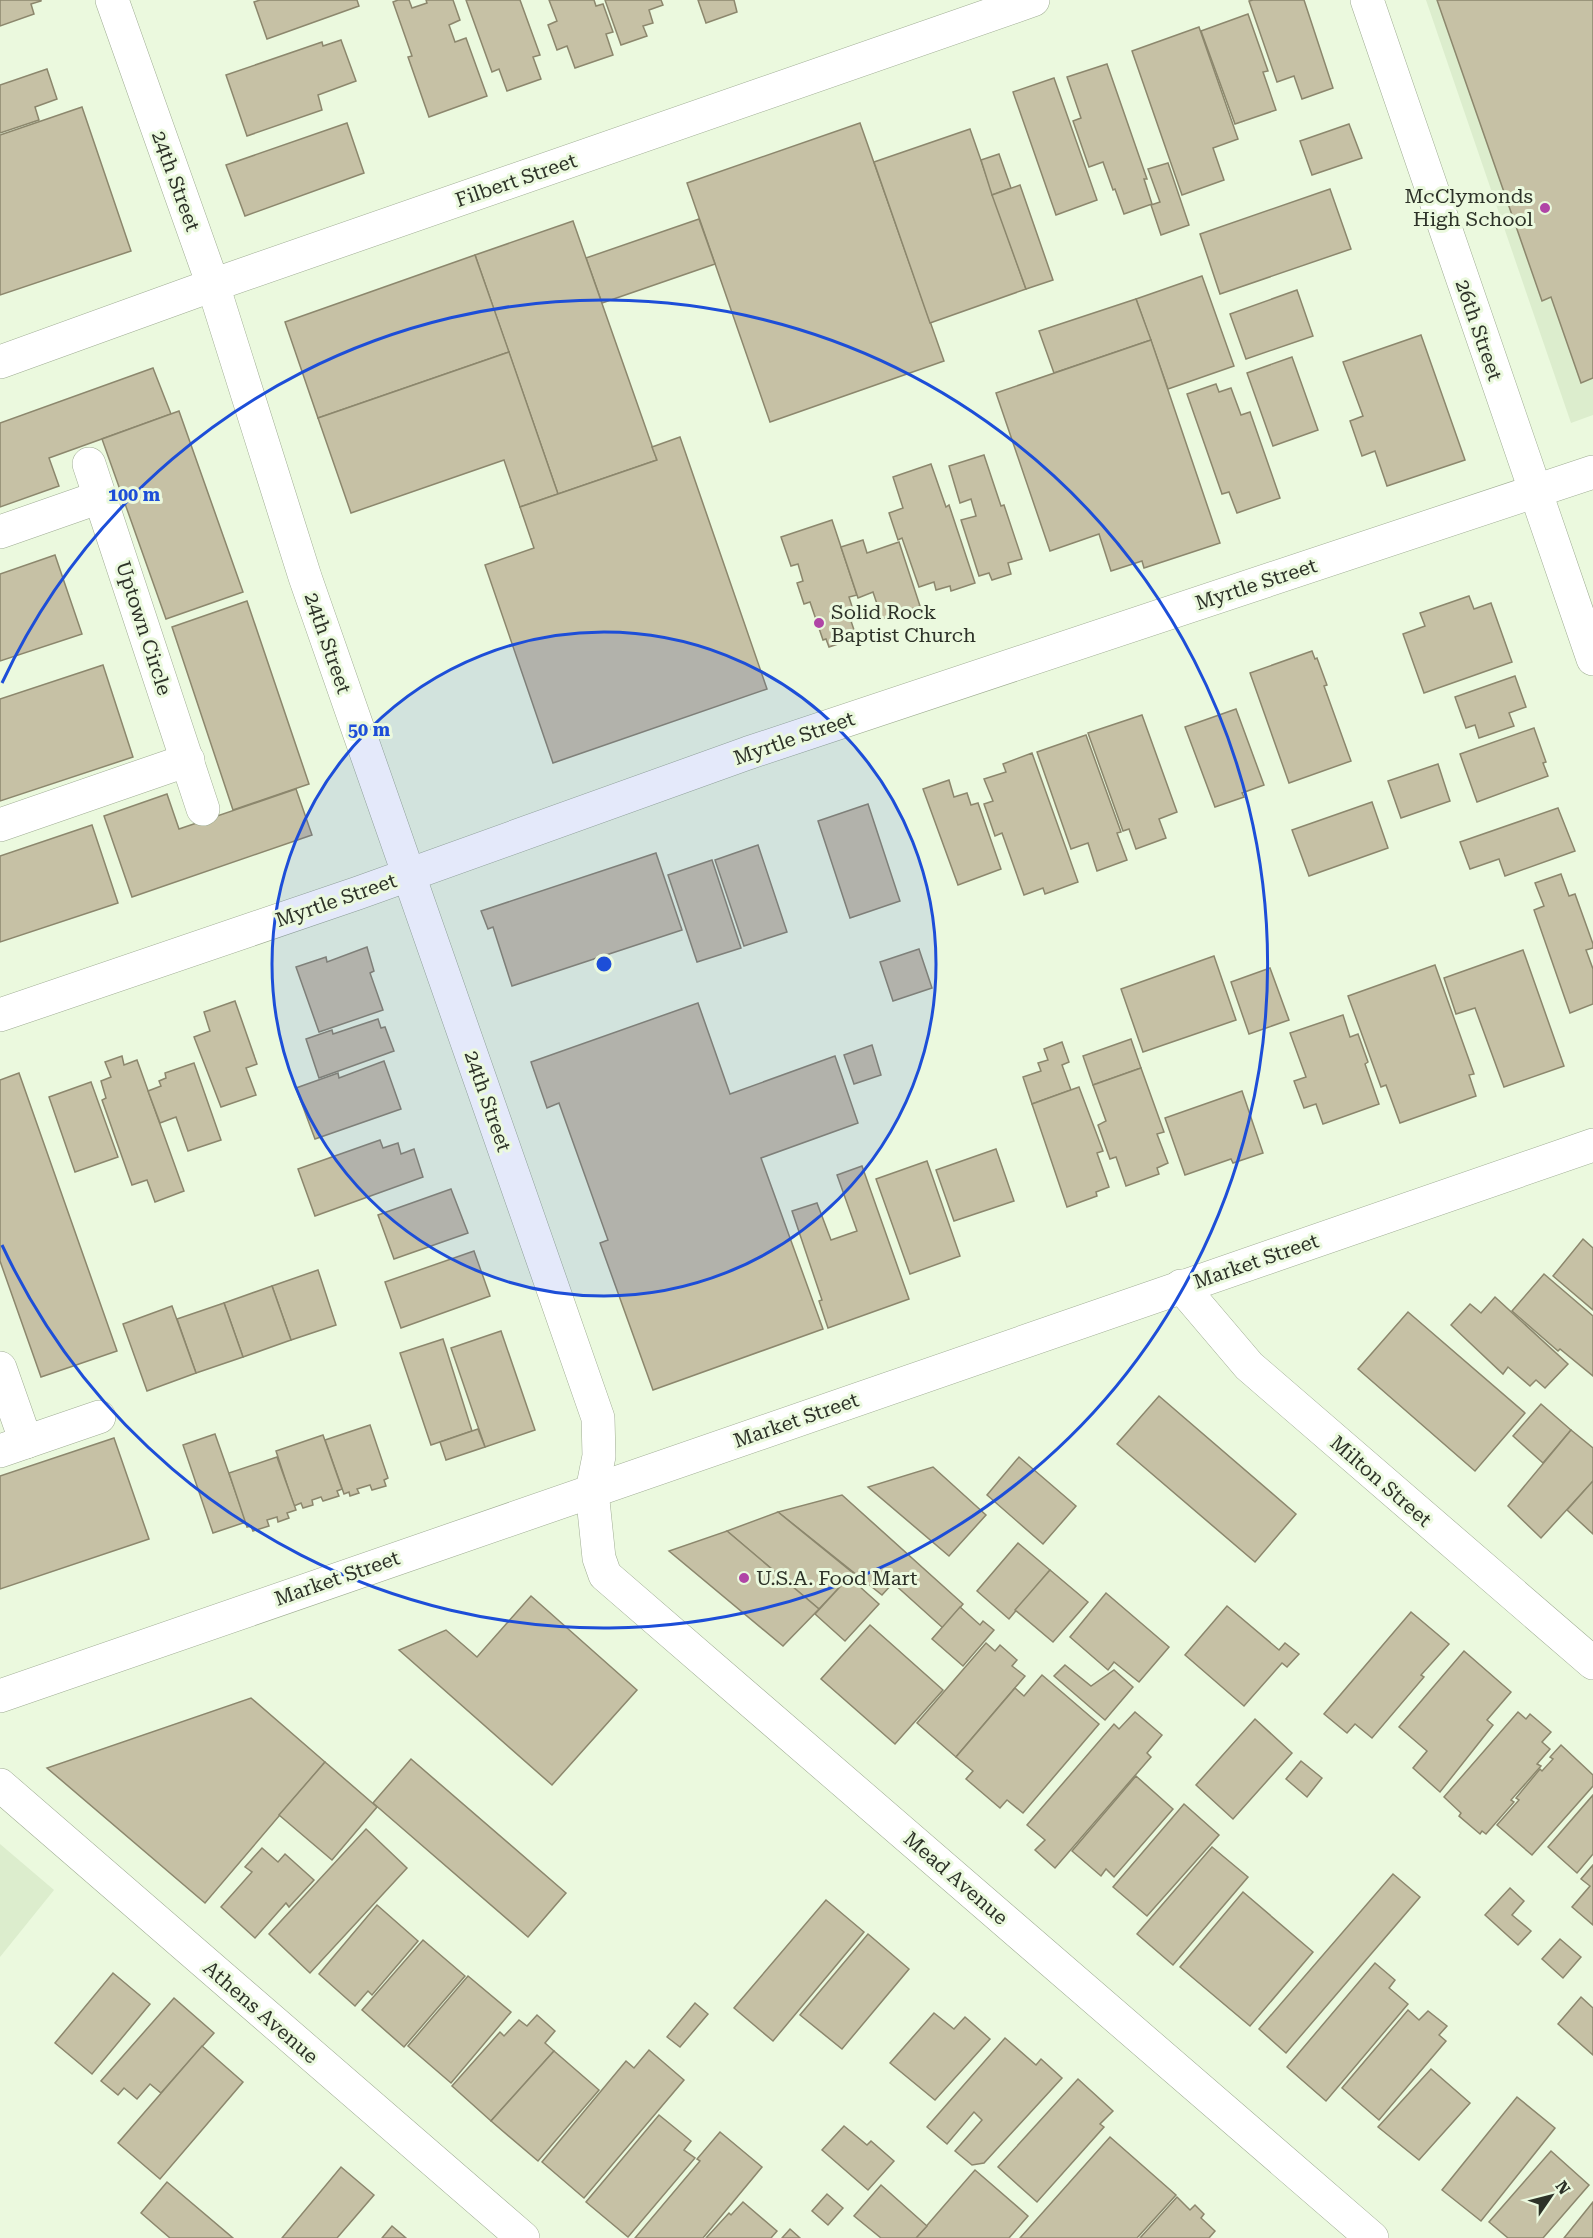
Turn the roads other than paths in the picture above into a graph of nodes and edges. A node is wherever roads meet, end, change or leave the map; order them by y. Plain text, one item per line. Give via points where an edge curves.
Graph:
1 (112, 0) edge
2 (1033, 0) edge
3 (1367, 0) edge
4 (213, 285) junction
5 (0, 362) edge
6 (89, 464) dead end
7 (1593, 472) edge
8 (1535, 491) junction
9 (100, 497) junction
10 (0, 532) edge
11 (1593, 659) edge
12 (188, 760) junction
13 (204, 809) dead end
14 (0, 825) edge
15 (410, 874) junction
16 (0, 1015) edge
17 (1593, 1145) edge
18 (1181, 1286) junction
19 (0, 1368) edge
20 (99, 1418) dead end
21 (13, 1446) edge
22 (592, 1491) junction
23 (1593, 1663) edge
24 (0, 1696) edge
25 (0, 1785) edge
26 (523, 2238) edge
27 (1372, 2238) edge

1 - 4 street, 24th Street
2 - 4 street, Filbert Street
3 - 8 street, 26th Street
4 - 5 street, Filbert Street
4 - 15 street, 24th Street via 305,577
6 - 9 street, Uptown Circle
7 - 8 street, Myrtle Street
8 - 11 street, 26th Street
8 - 15 street, Myrtle Street via 769,746
9 - 10 street
9 - 12 street, Uptown Circle
12 - 13 street, Uptown Circle
12 - 14 street
15 - 16 street, Myrtle Street
15 - 22 street, 24th Street via 598,1418 600,1456
17 - 18 street, Market Street
18 - 22 street, Market Street
18 - 23 street, Milton Street via 1249,1366
19 - 21 street
20 - 21 street
22 - 24 street, Market Street
22 - 27 street, Mead Avenue via 599,1558 605,1575
25 - 26 street, Athens Avenue

